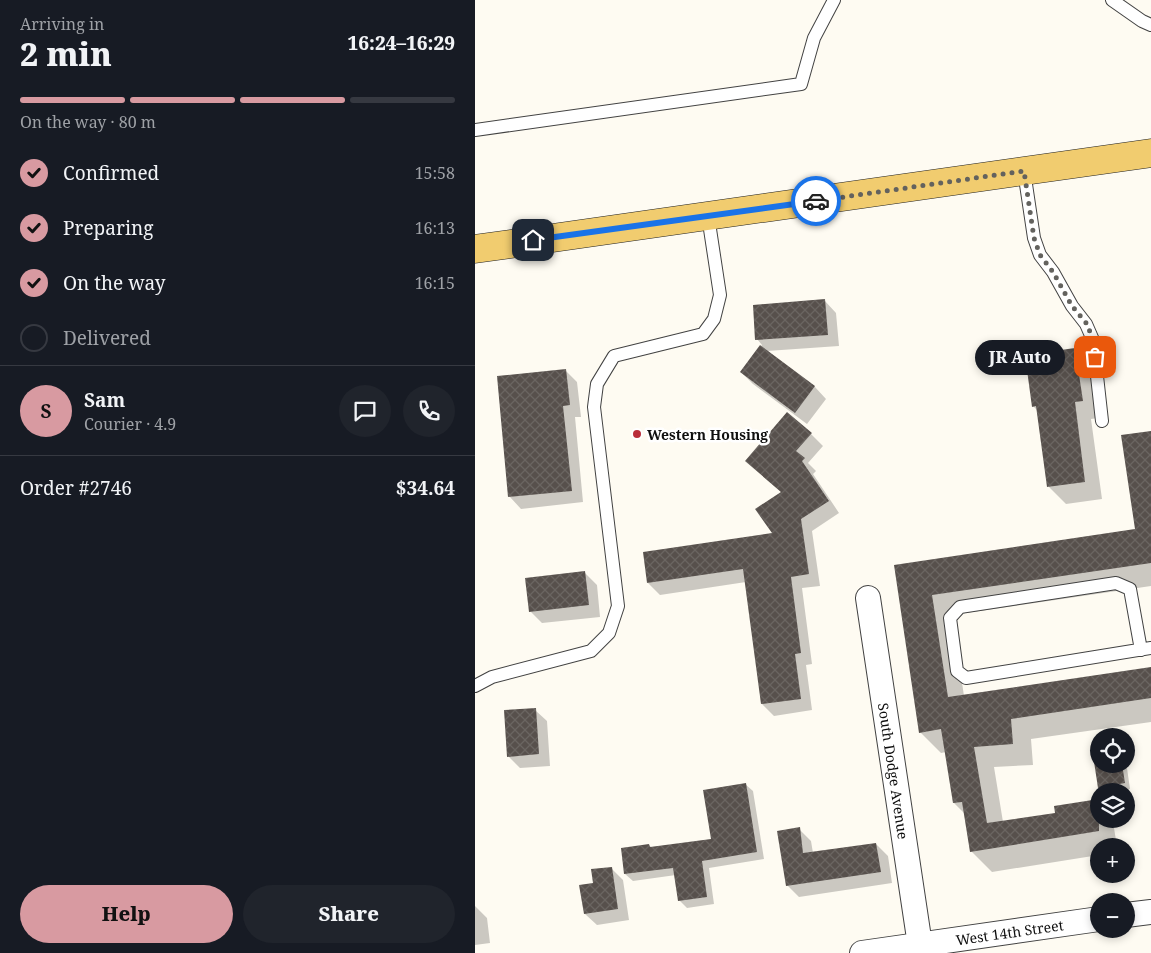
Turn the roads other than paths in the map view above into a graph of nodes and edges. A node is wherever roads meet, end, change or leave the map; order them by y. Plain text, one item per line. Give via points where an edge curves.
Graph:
1 (835, 0) edge
2 (1112, 0) edge
3 (1151, 25) edge
4 (475, 130) edge
5 (1151, 153) edge
6 (1024, 171) junction
7 (708, 216) junction
8 (475, 249) edge
9 (1102, 421) dead end
10 (868, 598) dead end
11 (1146, 649) edge
12 (475, 686) edge
13 (1151, 912) edge
14 (1135, 914) edge
15 (1090, 920) edge
16 (920, 945) junction
17 (861, 953) edge

1 - 4 lane via 814,38 801,84
2 - 3 lane
5 - 6 main road
6 - 7 main road
6 - 9 lane via 1034,238 1040,255 1087,324 1093,340
7 - 8 main road
7 - 12 lane via 720,295 714,319 703,334 614,356 597,384 594,407 618,606 609,633 591,651 492,677
10 - 16 street, South Dodge Avenue
11 - 11 lane via 966,678 957,671 949,618 960,607 1115,584 1129,590
13 - 14 street
15 - 16 street, West 14th Street
16 - 17 street, West 14th Street

